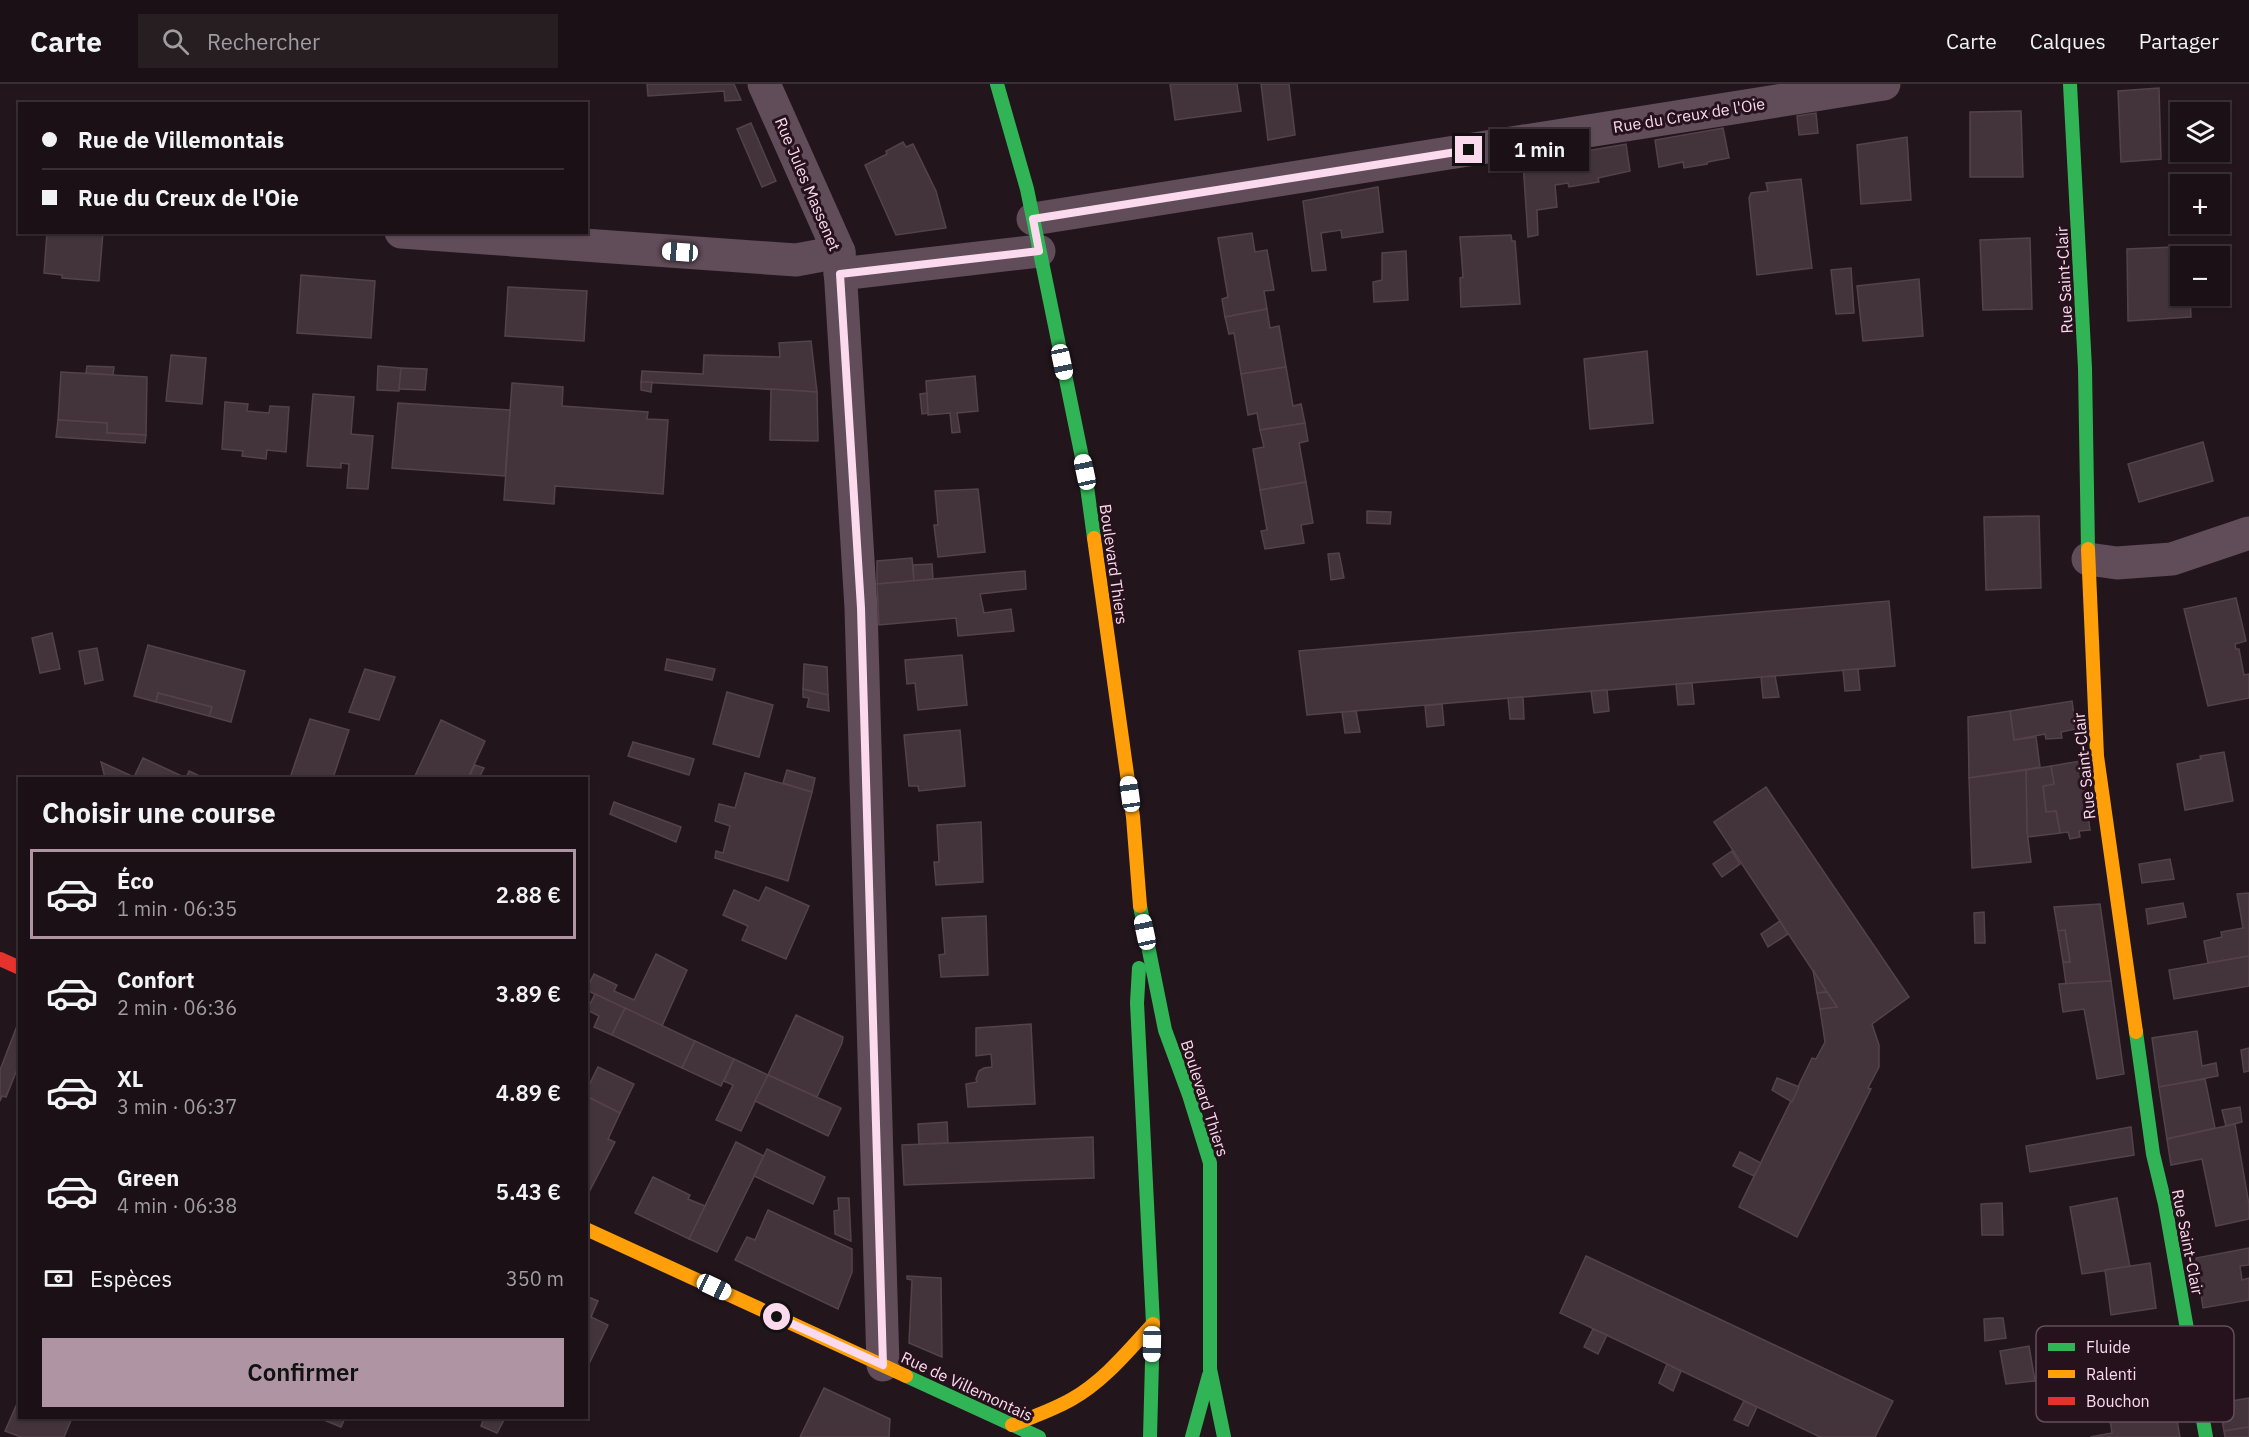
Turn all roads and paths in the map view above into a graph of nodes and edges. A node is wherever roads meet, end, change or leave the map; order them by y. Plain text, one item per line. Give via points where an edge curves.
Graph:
1 (764, 84) edge
2 (997, 84) edge
3 (1884, 84) edge
4 (2070, 84) edge
5 (1033, 219) junction
6 (429, 234) edge
7 (1039, 251) junction
8 (840, 263) junction
9 (2249, 533) edge
10 (2088, 559) junction
11 (1141, 912) junction
12 (0, 959) edge
13 (18, 967) edge
14 (588, 1230) edge
15 (1153, 1324) junction
16 (2186, 1326) edge
17 (883, 1365) junction
18 (1210, 1369) junction
19 (2203, 1422) edge
20 (1012, 1425) junction
21 (1039, 1437) edge
22 (1150, 1437) edge
23 (1192, 1437) edge
24 (1224, 1437) edge
25 (2206, 1437) edge

1 - 8 street, Rue Jules Massenet
2 - 5 main road, Boulevard Thiers
3 - 5 street, Rue du Creux de l'Oie
4 - 10 main road, Rue Saint-Clair via 2085,368
5 - 7 main road, Boulevard Thiers
6 - 8 street
7 - 8 street
7 - 11 main road, Boulevard Thiers via 1085,472 1133,817
8 - 17 street, Rue Jules Massenet via 861,608
9 - 10 street via 2172,559 2117,563
10 - 16 main road, Rue Saint-Clair via 2097,756 2153,1154
11 - 15 main road, Boulevard Thiers via 1137,1003
11 - 18 main road, Boulevard Thiers via 1165,1030 1210,1163
12 - 13 main road
14 - 17 main road, Rue de Villemontais
15 - 20 main road via 1094,1383 1061,1405
15 - 22 main road, Boulevard Thiers
17 - 20 main road, Rue de Villemontais
18 - 23 main road, Boulevard Thiers
18 - 24 main road, Boulevard Thiers
19 - 25 main road, Rue Saint-Clair
20 - 21 main road, Rue de Villemontais

